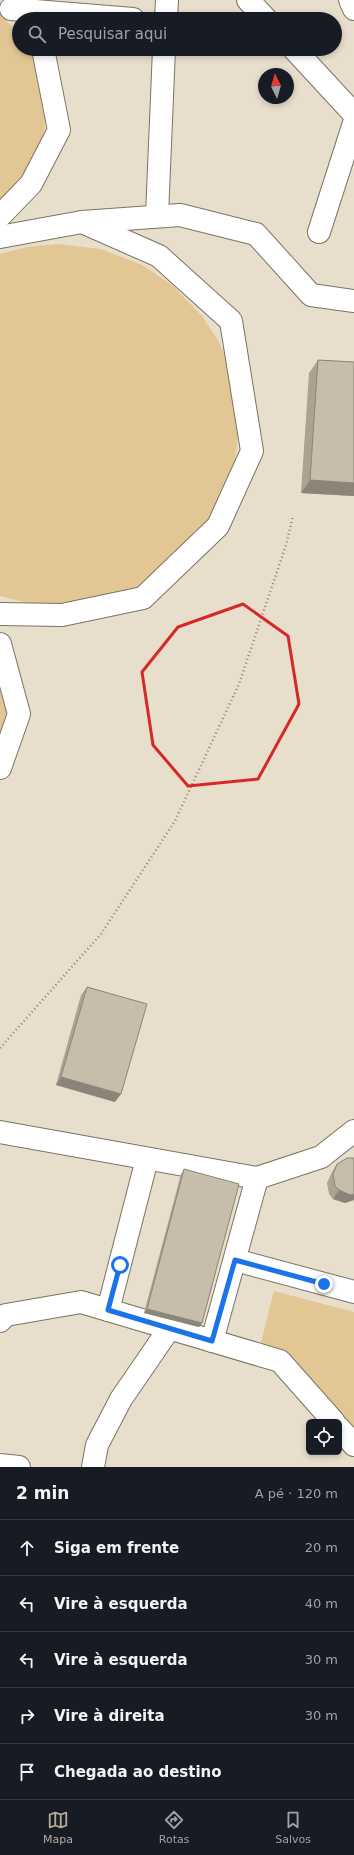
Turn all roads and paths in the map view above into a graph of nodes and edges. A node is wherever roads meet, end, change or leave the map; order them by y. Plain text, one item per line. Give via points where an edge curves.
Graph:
1 (167, 0) edge
2 (248, 0) edge
3 (350, 0) edge
4 (354, 8) edge
5 (11, 9) edge
6 (48, 12) edge
7 (166, 12) edge
8 (259, 12) edge
9 (44, 56) edge
10 (164, 56) edge
11 (300, 56) edge
12 (354, 114) edge
13 (354, 123) edge
14 (0, 216) edge
15 (157, 216) junction
16 (82, 222) junction
17 (318, 232) dead end
18 (0, 237) edge
19 (354, 301) edge
20 (294, 516) dead end
21 (0, 614) edge
22 (0, 644) edge
23 (0, 768) edge
24 (0, 1048) edge
25 (354, 1130) edge
26 (0, 1132) edge
27 (147, 1159) junction
28 (257, 1178) junction
29 (235, 1260) junction
30 (354, 1292) edge
31 (108, 1310) junction
32 (0, 1321) edge
33 (169, 1329) junction
34 (212, 1341) junction
35 (331, 1419) edge
36 (342, 1431) edge
37 (354, 1445) edge
38 (0, 1465) edge
39 (19, 1467) edge
40 (93, 1467) edge

1 - 7 lane
2 - 8 lane
3 - 4 lane
5 - 6 lane
9 - 14 lane via 59,130 31,184
10 - 15 lane
11 - 12 lane
13 - 17 lane
15 - 16 lane
15 - 19 lane via 180,215 256,234 311,295
16 - 18 lane
16 - 21 lane via 159,256 231,321 252,451 218,526 143,598 62,615
20 - 24 path via 239,684 175,821 101,934
22 - 23 lane via 19,714
25 - 28 lane via 321,1157
26 - 27 lane
27 - 28 lane
27 - 31 lane
28 - 29 lane
29 - 30 lane
29 - 34 lane
31 - 32 lane via 81,1302 6,1315
31 - 33 lane
33 - 34 lane
33 - 40 lane via 121,1399 97,1445
34 - 35 lane via 280,1361
36 - 37 lane
38 - 39 lane

